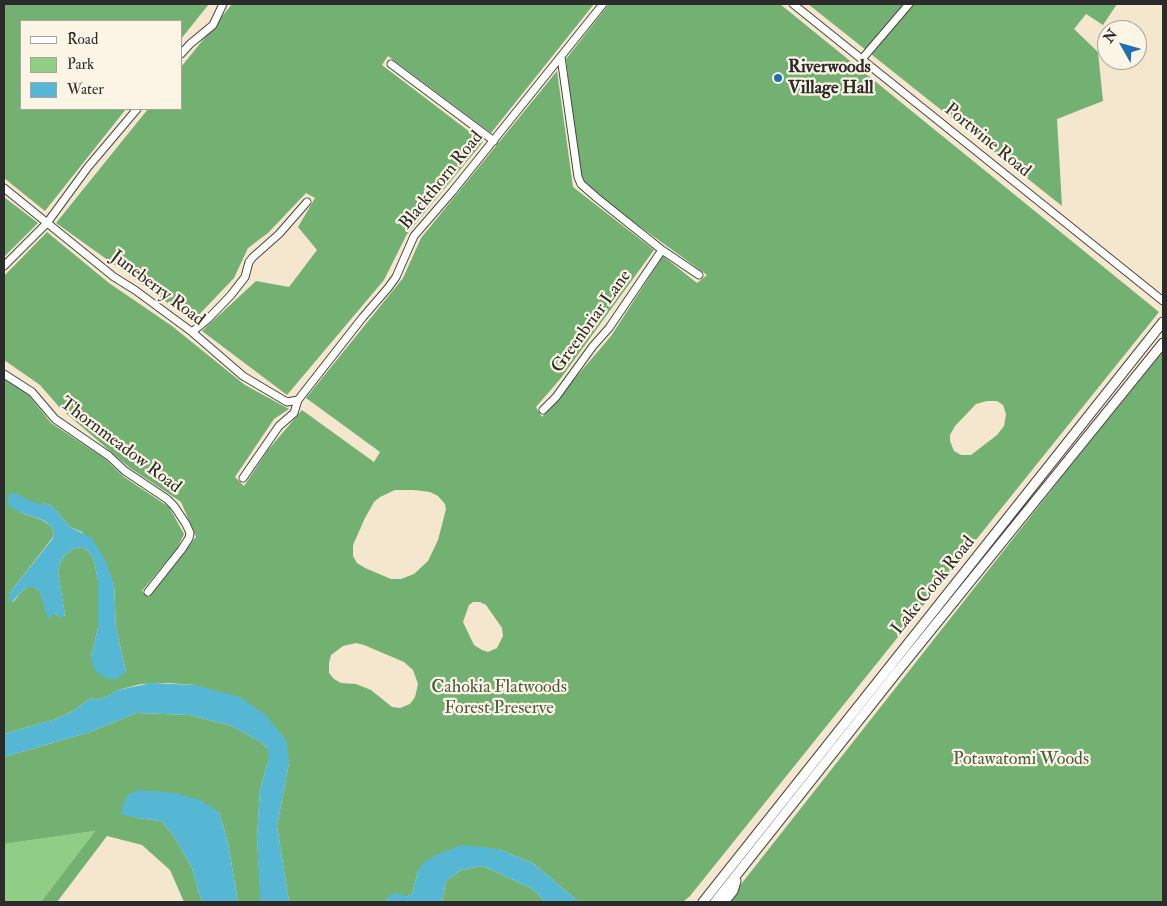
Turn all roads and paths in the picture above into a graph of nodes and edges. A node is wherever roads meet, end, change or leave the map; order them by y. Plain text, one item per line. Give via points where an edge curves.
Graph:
1 (223, 4) edge
2 (603, 4) edge
3 (793, 4) edge
4 (909, 4) edge
5 (182, 53) edge
6 (561, 57) junction
7 (862, 59) junction
8 (390, 64) dead end
9 (136, 110) edge
10 (494, 141) junction
11 (4, 188) edge
12 (307, 202) dead end
13 (46, 223) junction
14 (662, 250) junction
15 (4, 266) edge
16 (699, 275) dead end
17 (1163, 301) edge
18 (1163, 322) edge
19 (192, 332) junction
20 (1163, 343) edge
21 (4, 374) edge
22 (298, 400) junction
23 (543, 410) dead end
24 (243, 478) dead end
25 (148, 592) dead end
26 (734, 872) junction
27 (695, 902) edge
28 (703, 902) edge
29 (715, 902) edge
30 (724, 902) edge

1 - 5 street via 213,25
2 - 6 street, Blackthorn Road
3 - 7 street, Portwine Road
4 - 7 street
6 - 10 street, Blackthorn Road
6 - 14 street via 581,184
7 - 17 street, Portwine Road
8 - 10 street
9 - 13 street
10 - 22 street, Blackthorn Road via 414,236 396,277
11 - 13 street, Juneberry Road
12 - 19 street via 280,234 253,256 245,277 231,295
13 - 15 street
13 - 19 street, Juneberry Road via 114,277
14 - 16 street
14 - 23 street, Greenbriar Lane via 605,334
18 - 26 main road, Lake Cook Road
19 - 22 street, Juneberry Road via 243,376 287,402
20 - 26 main road, Lake Cook Road
21 - 25 street, Thornmeadow Road via 32,392 55,419 174,506 189,529 189,538
22 - 24 street, Blackthorn Road via 294,413 279,426
26 - 27 main road via 720,875
26 - 28 main road
26 - 29 main road
26 - 30 main road via 732,891

